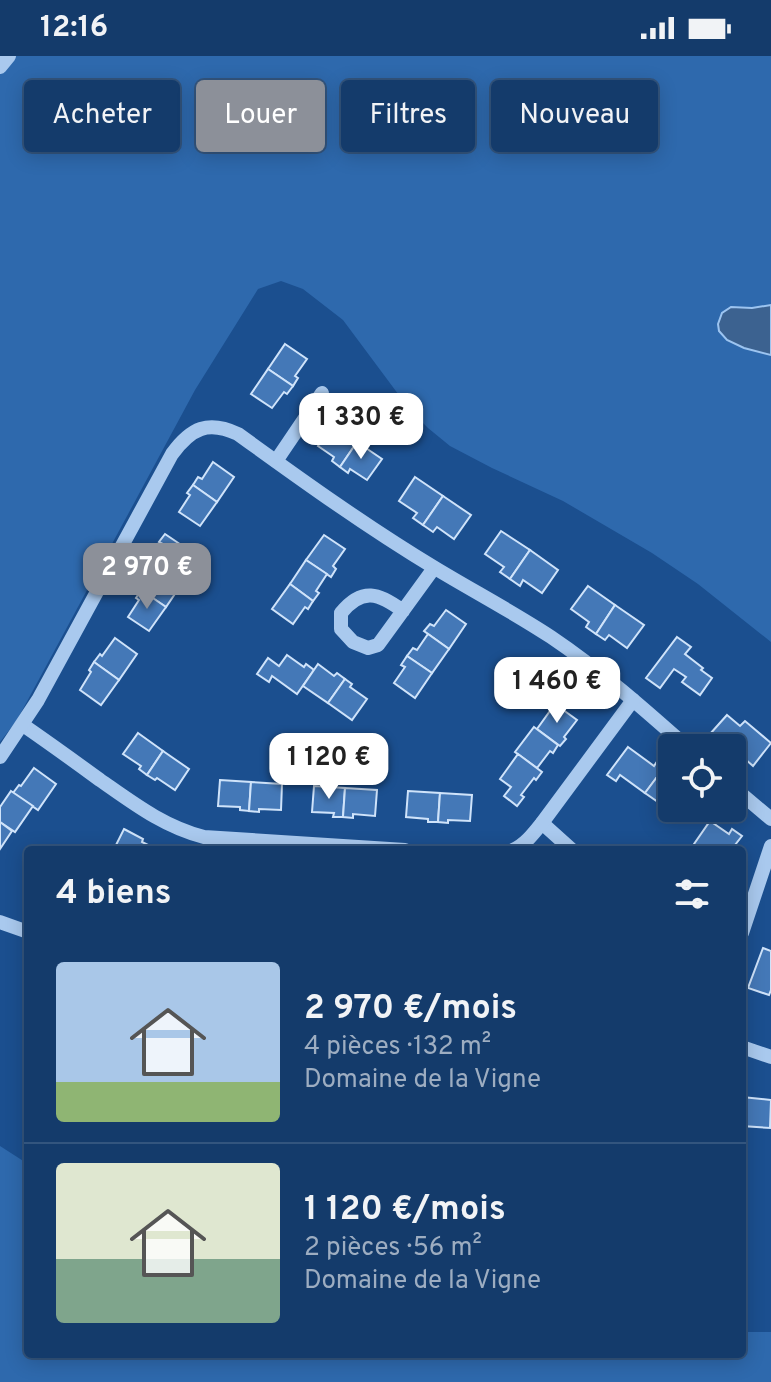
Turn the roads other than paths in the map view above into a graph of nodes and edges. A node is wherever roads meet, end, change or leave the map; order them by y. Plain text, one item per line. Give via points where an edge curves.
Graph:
1 (9, 56) edge
2 (0, 67) edge
3 (322, 393) dead end
4 (276, 461) junction
5 (434, 568) junction
6 (403, 611) junction
7 (633, 700) junction
8 (23, 725) junction
9 (672, 734) edge
10 (0, 757) edge
11 (746, 798) edge
12 (771, 819) edge
13 (542, 823) junction
14 (343, 846) edge
15 (521, 846) edge
16 (568, 846) edge
17 (771, 846) edge
18 (746, 921) edge
19 (0, 922) edge
20 (24, 931) edge
21 (746, 1048) edge
22 (771, 1057) edge

1 - 2 street
3 - 4 street
4 - 5 street
4 - 8 street via 226,428 200,429 182,441
5 - 6 street
5 - 7 street via 549,636
6 - 6 street via 378,645 368,648 341,629 341,613 364,596 376,595
7 - 9 street
7 - 13 street
8 - 10 street
8 - 14 street via 183,832
11 - 12 street
13 - 15 street
13 - 16 street
17 - 18 street
19 - 20 street
21 - 22 street

